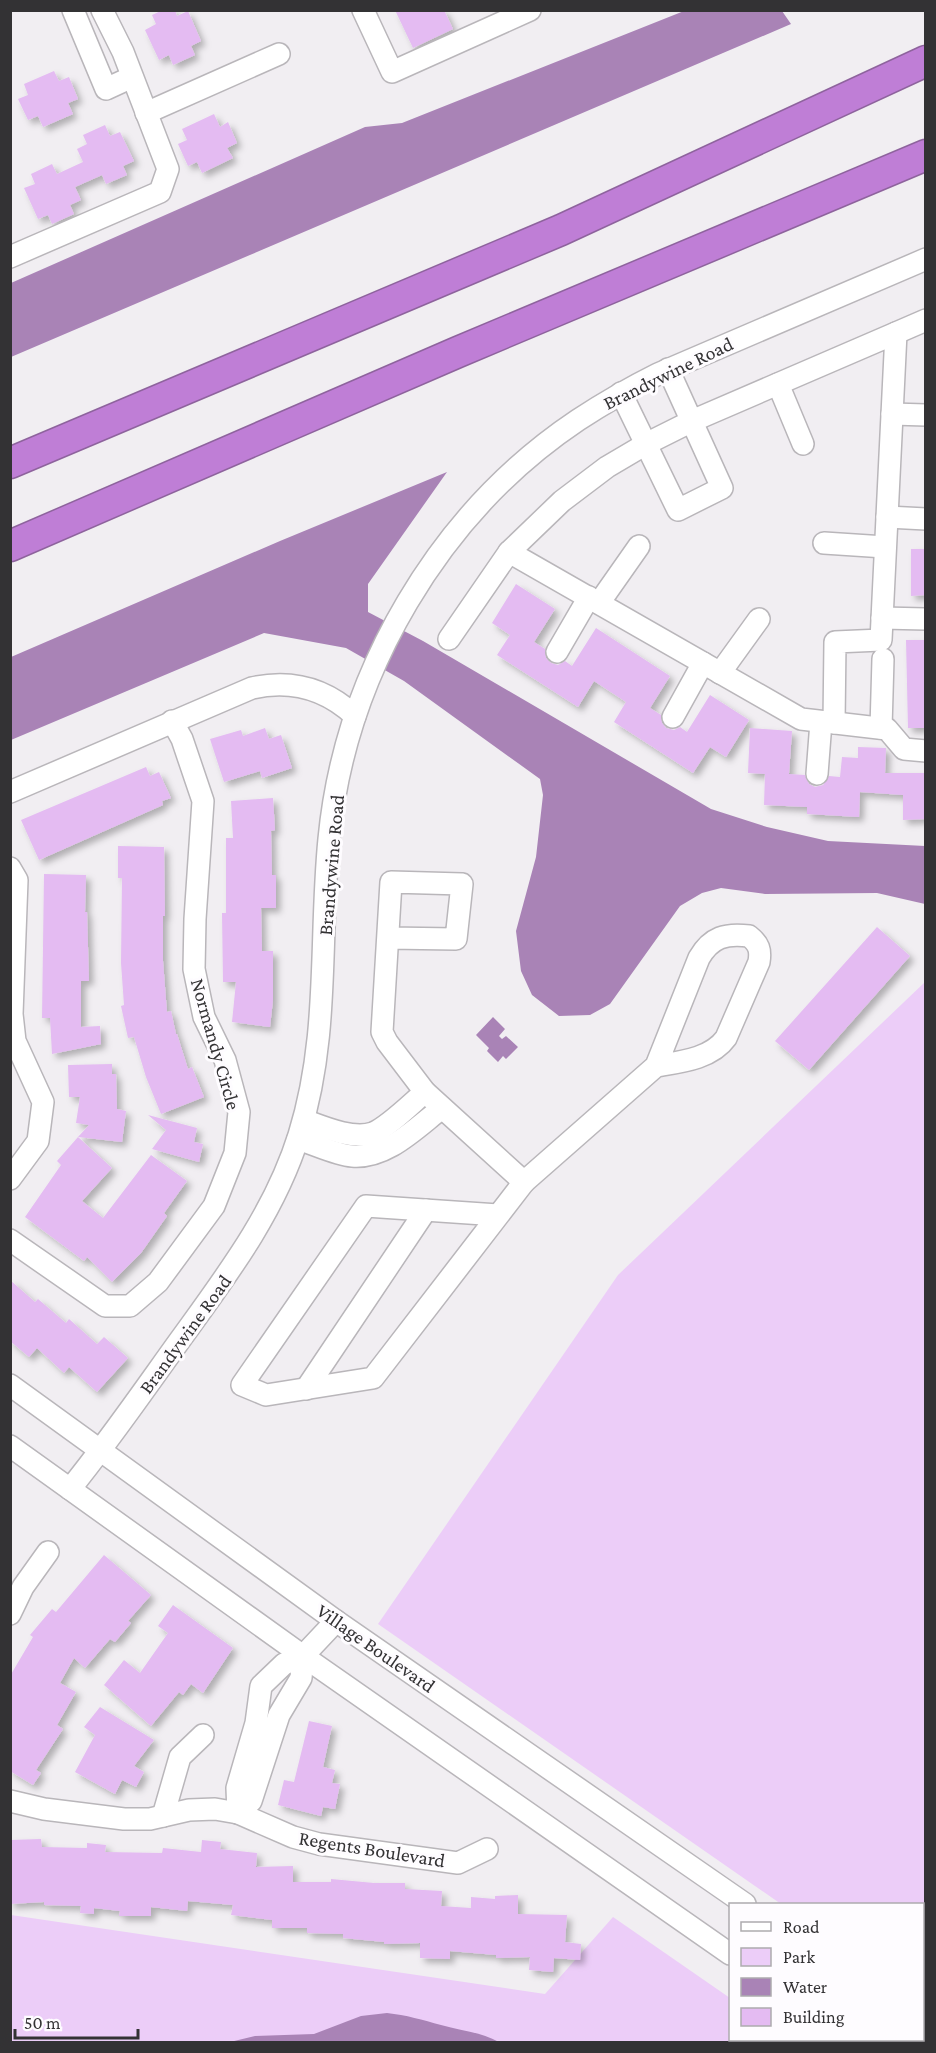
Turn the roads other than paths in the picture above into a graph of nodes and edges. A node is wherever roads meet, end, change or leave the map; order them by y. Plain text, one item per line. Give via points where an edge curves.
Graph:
1 (73, 10) edge
2 (102, 10) edge
3 (363, 10) edge
4 (530, 10) edge
5 (279, 54) dead end
6 (926, 61) edge
7 (132, 77) junction
8 (146, 113) junction
9 (926, 155) edge
10 (10, 258) edge
11 (926, 259) edge
12 (926, 320) edge
13 (896, 333) junction
14 (668, 369) junction
15 (778, 384) junction
16 (621, 393) junction
17 (892, 414) junction
18 (926, 415) edge
19 (692, 422) junction
20 (646, 444) junction
21 (802, 444) dead end
22 (10, 463) edge
23 (887, 518) junction
24 (926, 519) edge
25 (825, 543) dead end
26 (10, 546) edge
27 (639, 546) dead end
28 (885, 547) junction
29 (509, 552) junction
30 (594, 600) junction
31 (882, 618) junction
32 (759, 619) dead end
33 (926, 620) edge
34 (448, 639) dead end
35 (556, 652) dead end
36 (883, 658) dead end
37 (712, 668) junction
38 (356, 716) junction
39 (673, 717) dead end
40 (172, 721) junction
41 (828, 722) junction
42 (881, 728) junction
43 (926, 751) edge
44 (817, 774) dead end
45 (10, 792) edge
46 (10, 868) edge
47 (388, 938) dead end
48 (656, 1066) junction
49 (425, 1092) junction
50 (442, 1108) junction
51 (301, 1130) junction
52 (10, 1179) edge
53 (524, 1182) junction
54 (426, 1210) junction
55 (498, 1215) junction
56 (10, 1240) edge
57 (10, 1385) edge
58 (306, 1389) junction
59 (10, 1446) edge
60 (101, 1451) junction
61 (70, 1489) junction
62 (48, 1552) dead end
63 (10, 1614) edge
64 (336, 1621) junction
65 (303, 1656) junction
66 (203, 1735) dead end
67 (10, 1801) edge
68 (238, 1813) junction
69 (163, 1816) junction
70 (487, 1849) dead end
71 (742, 1903) edge
72 (729, 1953) edge

1 - 7 street via 106,89
2 - 7 street
3 - 4 street via 392,72
5 - 8 street
6 - 22 highway via 561,230
7 - 8 street
8 - 10 street via 168,169 160,192
9 - 26 highway
11 - 14 street, Brandywine Road
12 - 13 street
13 - 15 street
13 - 17 street
14 - 16 street, Brandywine Road
14 - 19 street
15 - 19 street
15 - 21 street
16 - 20 street
16 - 38 street, Brandywine Road via 538,450 470,516 440,553 394,624
17 - 18 street
17 - 23 street
19 - 20 street
19 - 20 street via 722,488 678,510
20 - 29 street via 562,501
23 - 24 street
23 - 28 street
25 - 28 street
27 - 30 street
28 - 31 street
29 - 30 street
29 - 34 street
30 - 35 street
30 - 37 street
31 - 33 street
31 - 41 street via 881,640 835,642
32 - 37 street
36 - 42 street
37 - 39 street
37 - 41 street via 801,719
38 - 40 street via 314,689 277,684 246,690
38 - 51 street, Brandywine Road via 336,790 329,837 318,1053
40 - 45 street
40 - 56 street, Normandy Circle via 203,801 194,969 204,1017 225,1060 239,1112 235,1153 214,1206 158,1282 130,1306 105,1306
41 - 42 street
41 - 44 street
42 - 43 street via 887,729 904,749
46 - 52 street via 17,880 12,1014 15,1041 43,1102 38,1142
47 - 49 street via 382,1032
48 - 48 street via 719,1048 759,962 761,952 749,936 720,938 706,945
48 - 53 street
49 - 50 street
49 - 51 street via 372,1133
50 - 51 street via 385,1150 369,1155 351,1156
50 - 53 street
51 - 60 street, Brandywine Road via 276,1194 235,1264
53 - 55 street
54 - 55 street
54 - 58 street
54 - 58 street via 366,1206 242,1385 266,1395
55 - 58 street via 373,1378
57 - 60 street, Village Boulevard
59 - 61 street
60 - 61 street, Brandywine Road
60 - 64 street, Village Boulevard
61 - 65 street
62 - 63 street via 23,1587
64 - 65 street
64 - 71 street, Village Boulevard
65 - 68 street via 301,1678 279,1715 250,1801
65 - 68 street via 284,1664 261,1686 256,1723 237,1788
65 - 72 street
66 - 69 street via 180,1757
67 - 69 street, Regents Boulevard via 124,1819
68 - 69 street, Regents Boulevard via 202,1808
68 - 70 street, Regents Boulevard via 292,1837 319,1844 458,1863

